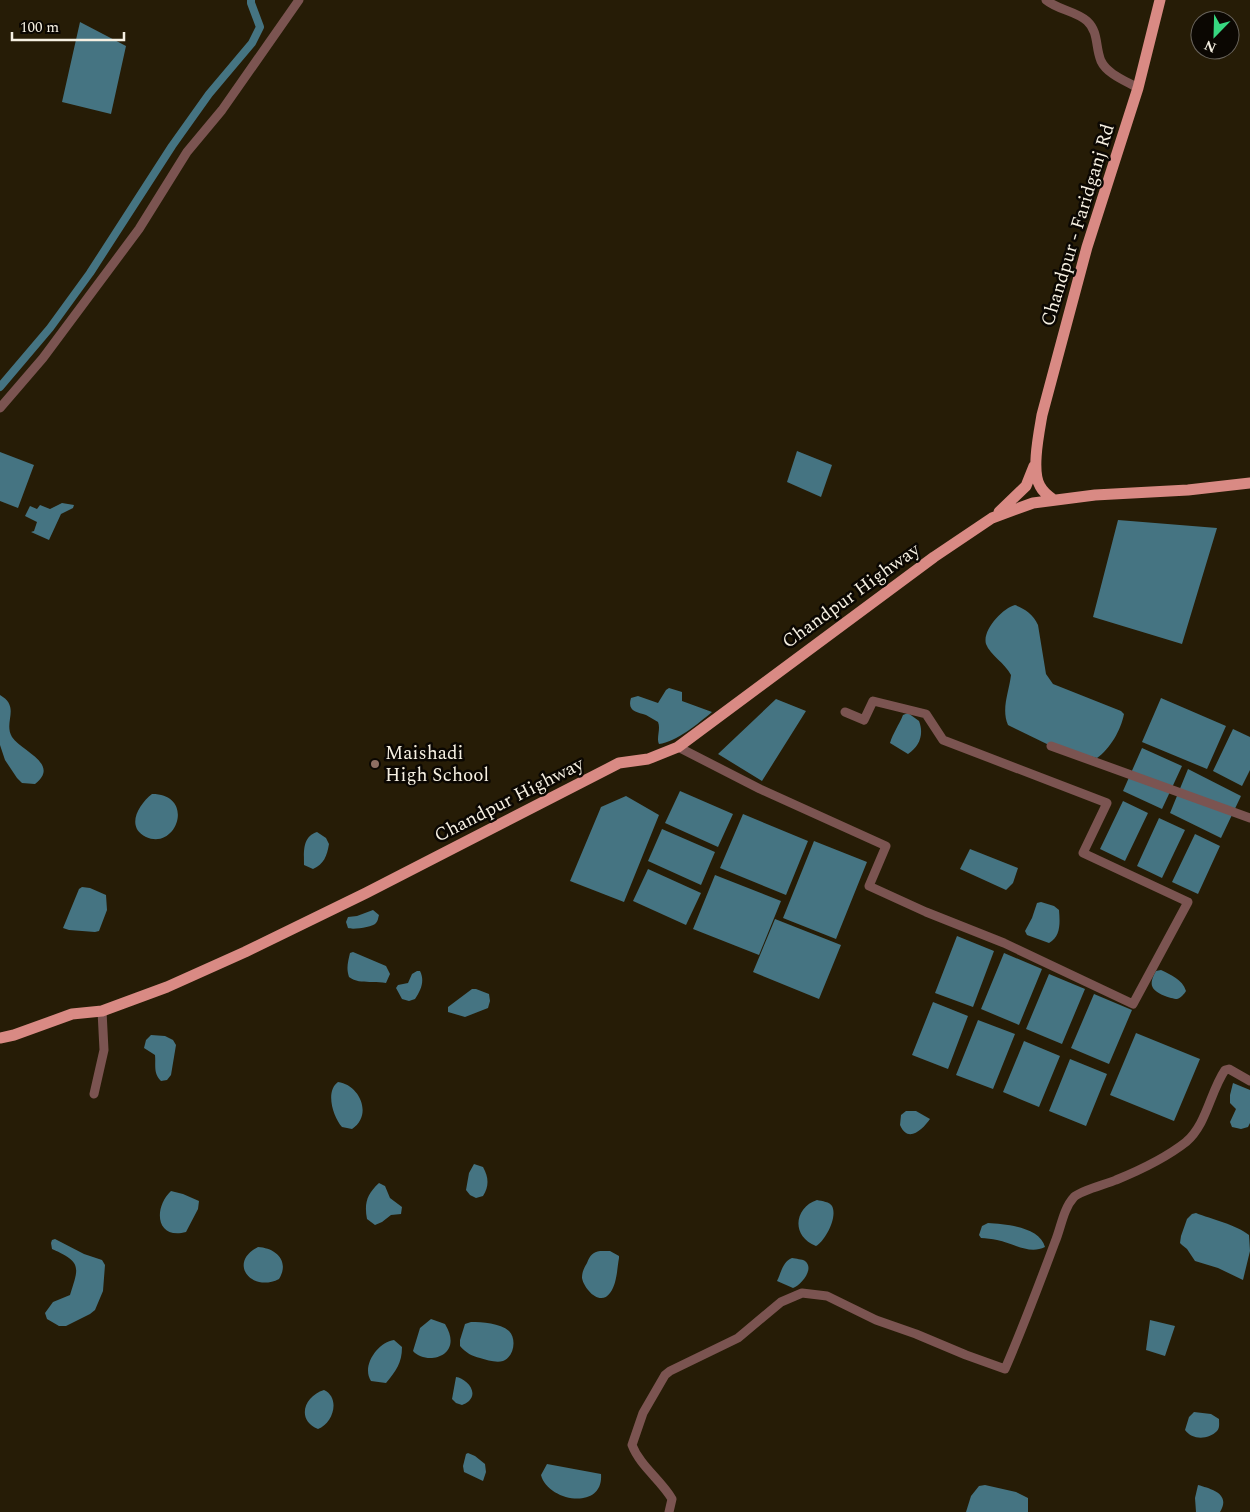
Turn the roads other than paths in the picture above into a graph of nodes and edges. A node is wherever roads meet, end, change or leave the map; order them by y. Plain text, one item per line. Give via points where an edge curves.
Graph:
1 (299, 0) edge
2 (1046, 0) edge
3 (1160, 0) edge
4 (1138, 88) junction
5 (0, 408) edge
6 (1037, 461) junction
7 (1250, 482) edge
8 (1054, 500) junction
9 (992, 518) junction
10 (845, 712) dead end
11 (678, 746) junction
12 (1051, 746) dead end
13 (1250, 818) edge
14 (102, 1011) junction
15 (0, 1038) edge
16 (1250, 1080) edge
17 (94, 1094) dead end
18 (669, 1512) edge

1 - 5 street via 222,110 187,152 139,228 43,358
2 - 4 street via 1086,20 1093,28 1104,66
3 - 4 main road, Chandpur - Faridganj Rd
4 - 6 main road, Chandpur - Faridganj Rd via 1087,247 1055,364 1042,416
6 - 8 main road via 1039,485
6 - 9 main road via 1026,486
7 - 8 main road
8 - 9 main road via 1019,507
9 - 11 main road, Chandpur Highway via 934,557
10 - 11 street via 864,720 873,701 926,714 943,740 1107,803 1083,853 1188,902 1133,1004 869,886 886,846 760,789
11 - 14 main road, Chandpur Highway via 648,759 619,763 252,949
12 - 13 street
14 - 15 main road, Chandpur Highway via 72,1014
14 - 17 street via 104,1050
16 - 18 street via 1225,1070 1199,1126 1187,1141 1120,1178 1074,1197 1006,1369 876,1320 827,1296 802,1293 781,1302 738,1338 670,1371 643,1413 632,1445 641,1462 668,1491 672,1499

